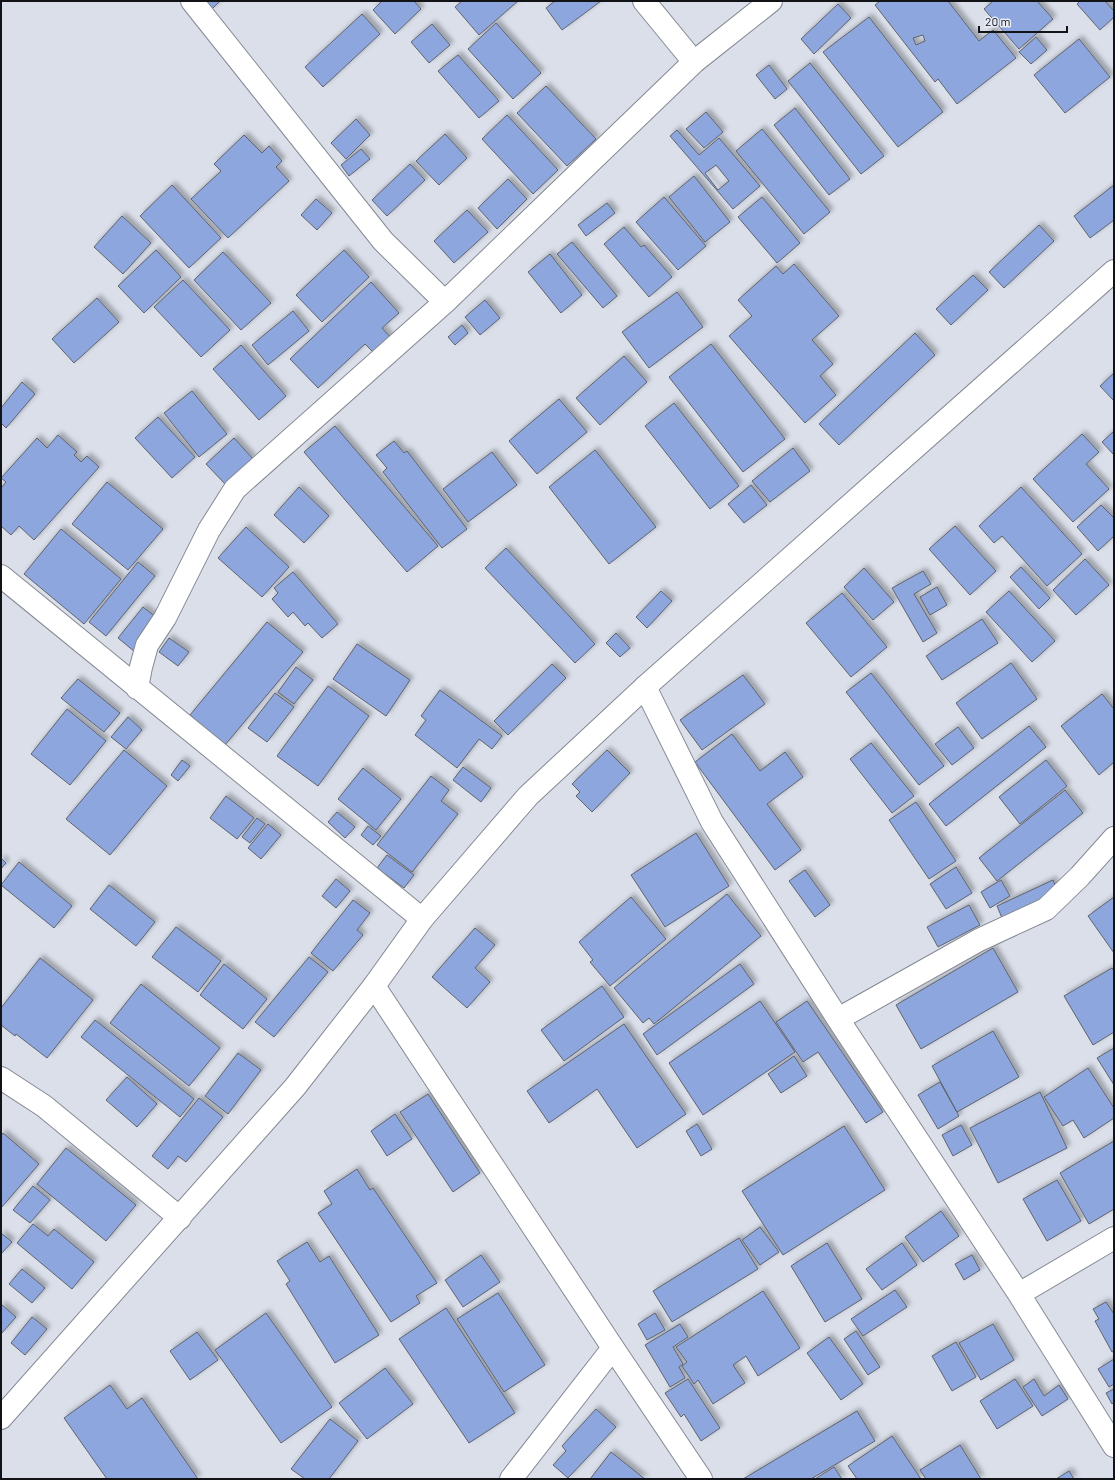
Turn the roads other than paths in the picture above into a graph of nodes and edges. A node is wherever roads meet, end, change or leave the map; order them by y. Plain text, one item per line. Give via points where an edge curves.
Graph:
1 (192, 1) edge
2 (644, 1) edge
3 (771, 1) edge
4 (694, 62) junction
5 (1114, 271) edge
6 (445, 302) junction
7 (1, 576) edge
8 (645, 687) junction
9 (137, 688) junction
10 (1114, 838) edge
11 (422, 919) junction
12 (374, 986) junction
13 (838, 1019) junction
14 (1, 1078) edge
15 (180, 1218) junction
16 (1114, 1238) edge
17 (1019, 1294) junction
18 (613, 1348) junction
19 (1, 1418) edge
20 (1114, 1446) edge
21 (511, 1479) edge
22 (701, 1479) edge

1 - 6 street via 383,241
2 - 4 street
3 - 4 street
4 - 6 street
5 - 8 street
6 - 9 street via 235,489 208,530 165,618 147,645
7 - 9 street
8 - 11 street via 528,796
8 - 13 street via 712,822
9 - 11 street
10 - 13 street via 1046,909 979,940
11 - 12 street
12 - 15 street via 295,1087
12 - 18 street
13 - 17 street
14 - 15 street via 44,1106
15 - 19 street
16 - 17 street
17 - 20 street
18 - 21 street
18 - 22 street

